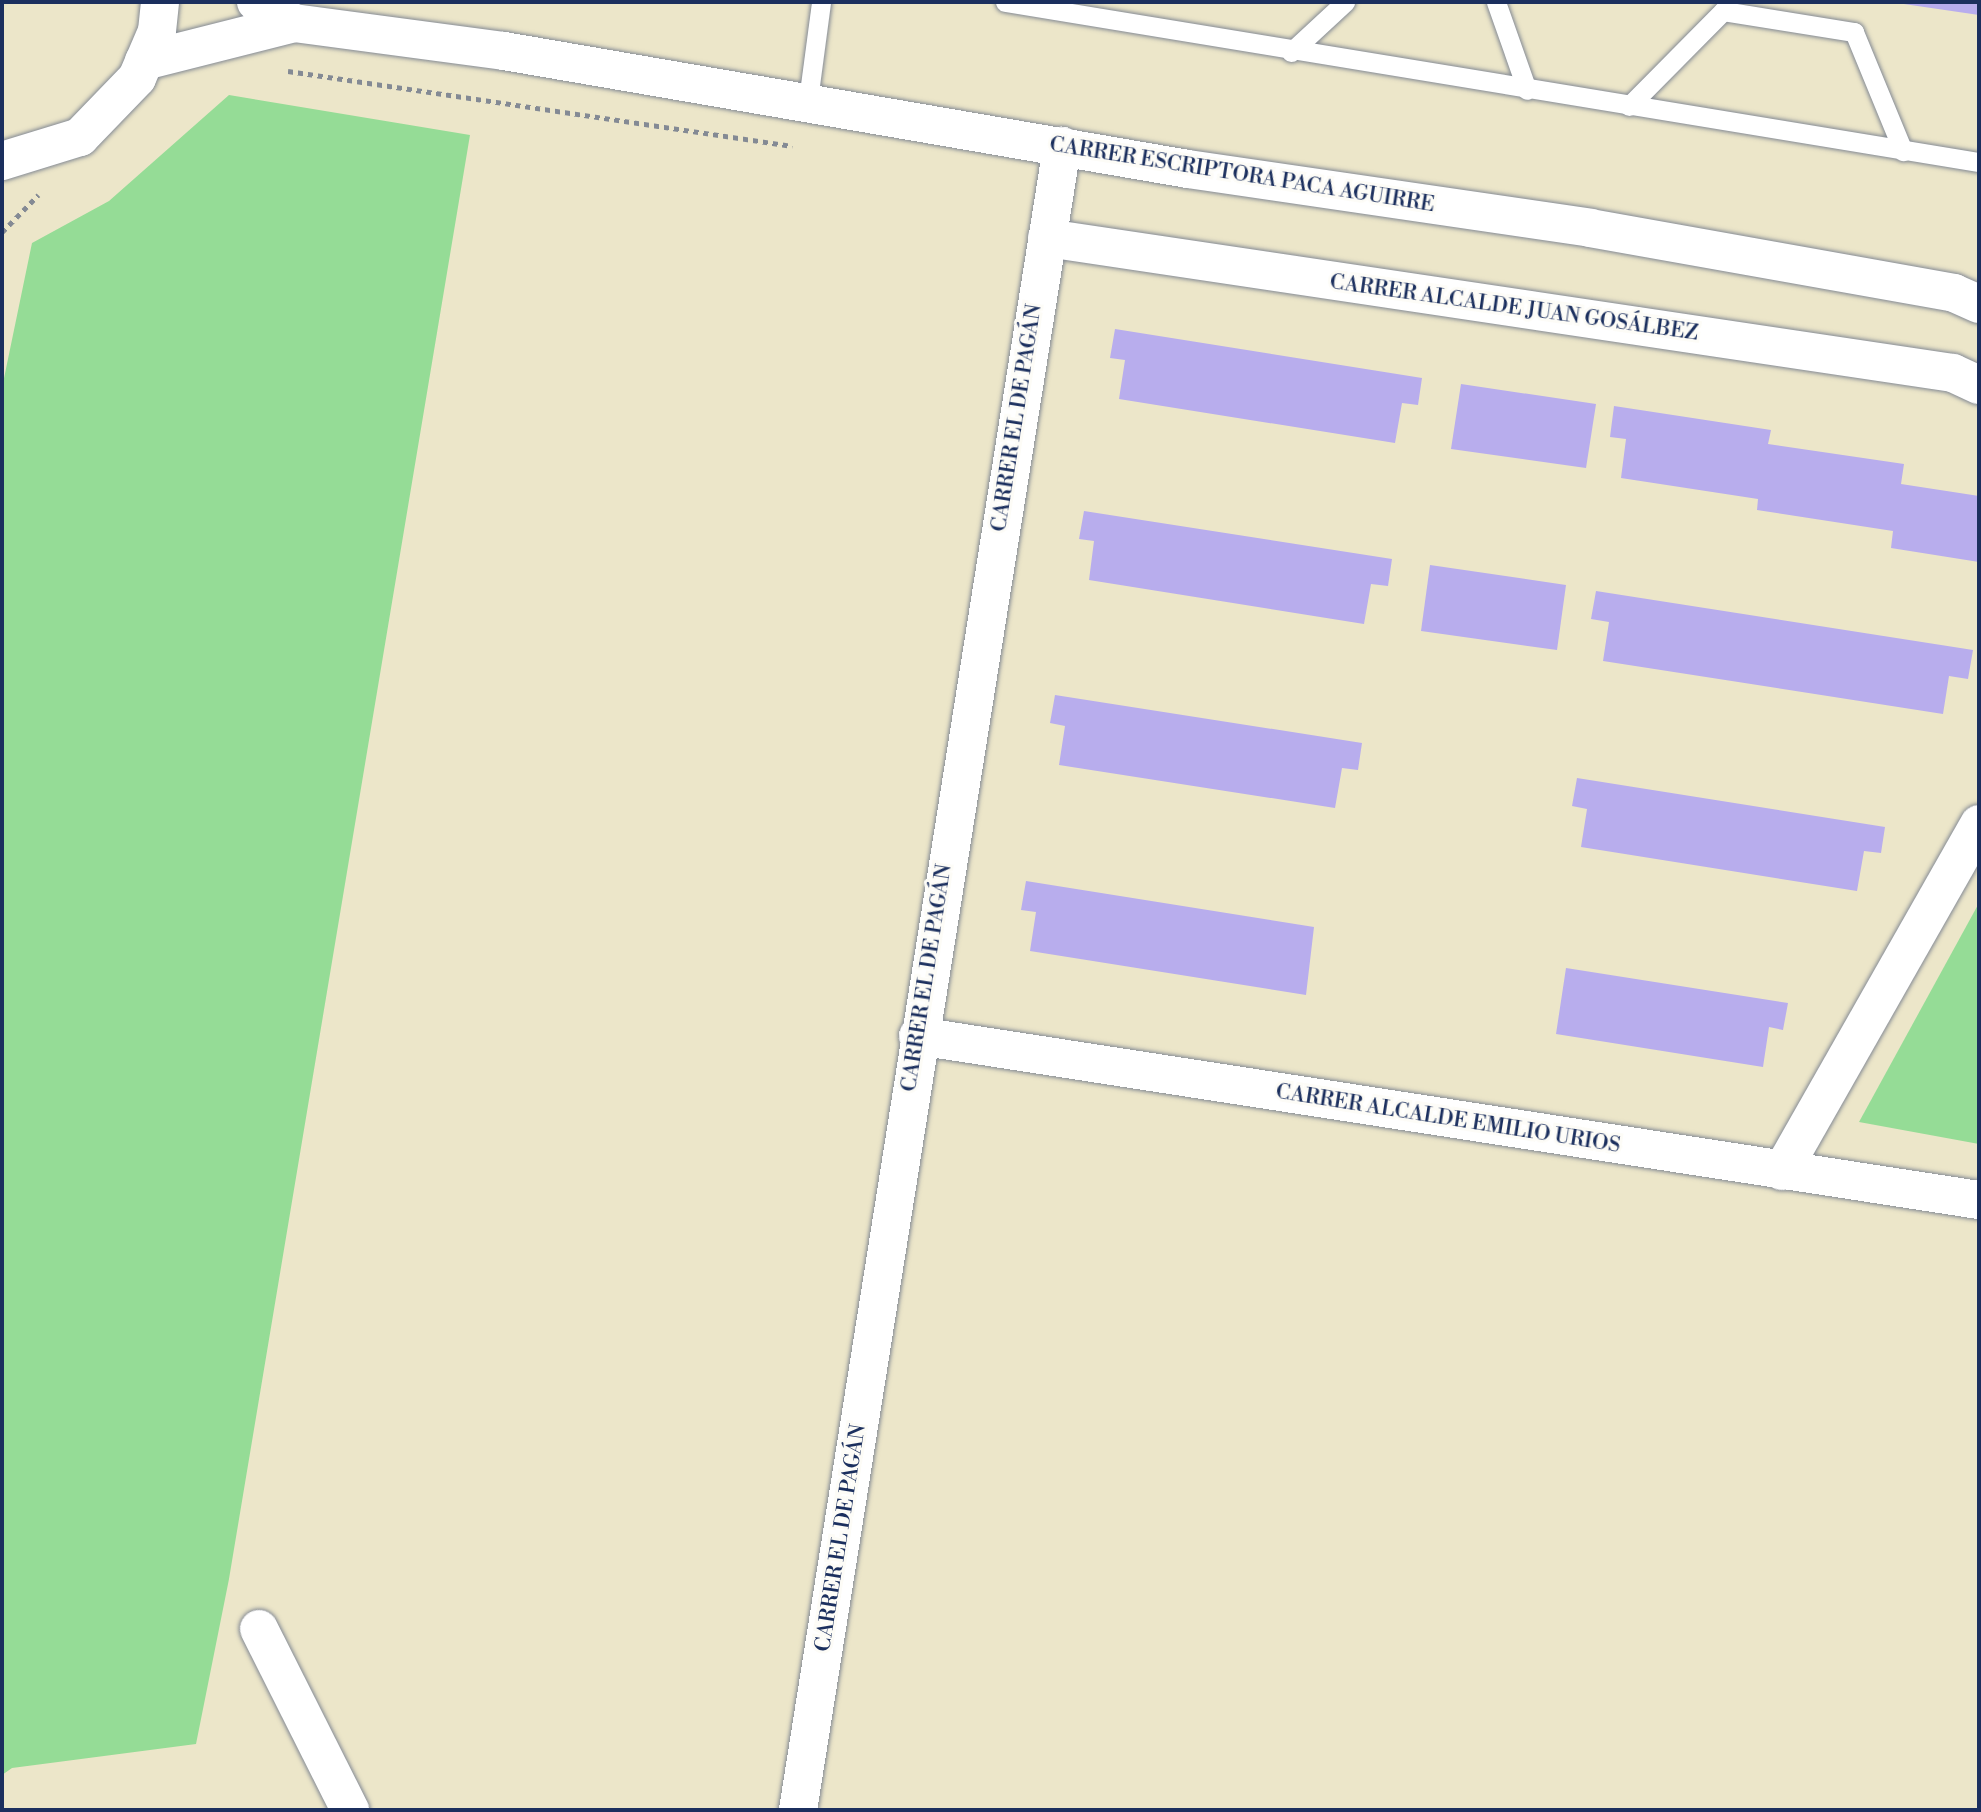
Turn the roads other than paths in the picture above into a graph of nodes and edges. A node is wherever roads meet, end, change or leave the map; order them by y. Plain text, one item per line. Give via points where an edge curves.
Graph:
1 (160, 2) edge
2 (256, 2) edge
3 (821, 2) edge
4 (1005, 2) edge
5 (1345, 2) edge
6 (1496, 2) edge
7 (294, 23) junction
8 (1291, 52) junction
9 (144, 61) junction
10 (1527, 90) junction
11 (808, 100) junction
12 (1629, 106) junction
13 (1062, 146) junction
14 (1903, 151) junction
15 (2, 161) edge
16 (1979, 162) edge
17 (1047, 238) junction
18 (1979, 304) edge
19 (1979, 385) edge
20 (1979, 824) edge
21 (918, 1036) junction
22 (1782, 1171) junction
23 (1979, 1200) edge
24 (260, 1629) dead end
25 (350, 1810) edge
26 (798, 1810) edge

1 - 9 street via 157,31
2 - 7 street
3 - 11 lane
4 - 8 lane
5 - 8 lane
6 - 10 lane
7 - 9 street
7 - 11 street, CARRER ESCRIPTORA PACA AGUIRRE
8 - 10 lane
9 - 15 street via 137,78 80,136
10 - 12 lane
11 - 13 street, CARRER ESCRIPTORA PACA AGUIRRE
12 - 14 lane
12 - 14 lane via 1723,11 1854,32
13 - 17 street, CARRER EL DE PAGÁN
13 - 18 street, CARRER ESCRIPTORA PACA AGUIRRE via 1604,230 1954,293
14 - 16 lane
17 - 19 street, CARRER ALCALDE JUAN GOSÁLBEZ via 1953,373
17 - 21 street, CARRER EL DE PAGÁN
20 - 22 street
21 - 22 street, CARRER ALCALDE EMILIO URIOS
21 - 26 street, CARRER EL DE PAGÁN
22 - 23 street, CARRER ALCALDE EMILIO URIOS
24 - 25 street

